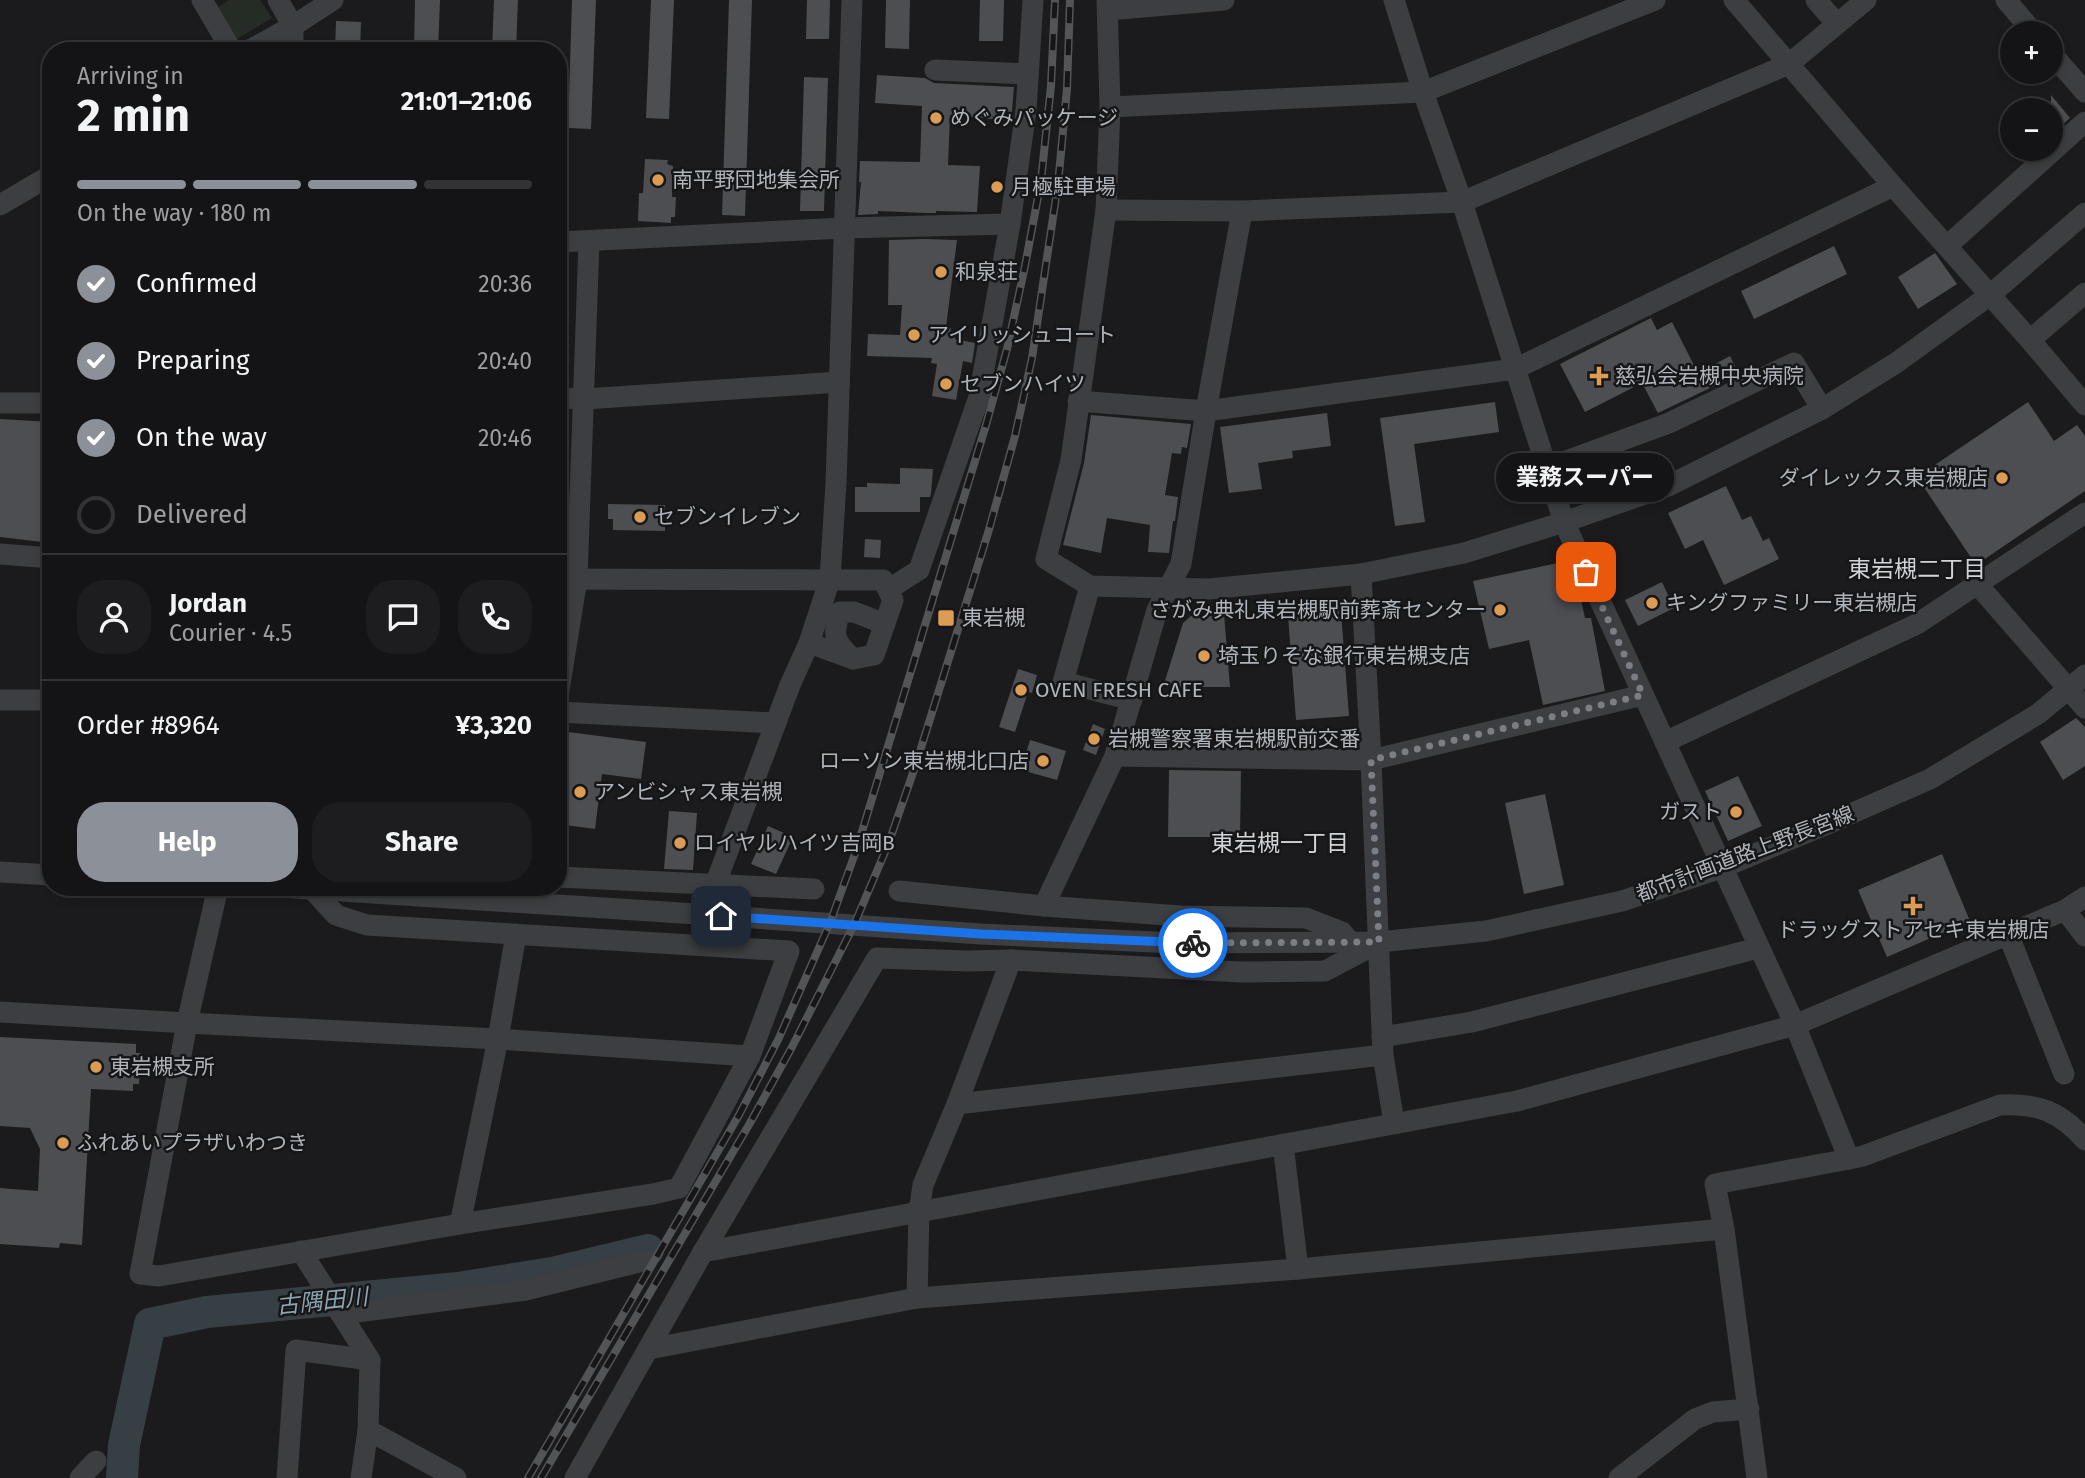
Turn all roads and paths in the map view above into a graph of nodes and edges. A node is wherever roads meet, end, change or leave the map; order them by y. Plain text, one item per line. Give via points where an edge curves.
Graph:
1 (202, 0) edge
2 (278, 0) edge
3 (333, 0) edge
4 (852, 0) edge
5 (1033, 0) edge
6 (1224, 0) edge
7 (1394, 0) edge
8 (1655, 0) edge
9 (1734, 0) edge
10 (1816, 0) edge
11 (1866, 0) edge
12 (2015, 3) edge
13 (1107, 5) edge
14 (2026, 21) edge
15 (1837, 24) junction
16 (293, 26) junction
17 (227, 42) edge
18 (264, 42) edge
19 (293, 42) edge
20 (1789, 64) junction
21 (2063, 65) edge
22 (935, 70) dead end
23 (1028, 74) junction
24 (2083, 85) edge
25 (1423, 92) junction
26 (1110, 107) junction
27 (2085, 122) edge
28 (42, 180) edge
29 (1893, 186) junction
30 (1462, 202) junction
31 (0, 205) edge
32 (1106, 210) junction
33 (1242, 211) junction
34 (2085, 213) edge
35 (1010, 224) junction
36 (844, 228) junction
37 (567, 242) edge
38 (589, 242) junction
39 (1947, 246) junction
40 (2085, 293) edge
41 (1990, 295) junction
42 (2030, 340) junction
43 (1515, 369) junction
44 (839, 382) junction
45 (567, 398) edge
46 (585, 399) junction
47 (1078, 401) junction
48 (0, 403) edge
49 (42, 403) edge
50 (2085, 405) edge
51 (1822, 409) junction
52 (1206, 411) junction
53 (1547, 468) junction
54 (2085, 513) edge
55 (1564, 522) junction
56 (0, 554) edge
57 (42, 557) edge
58 (1361, 574) junction
59 (567, 579) edge
60 (830, 579) junction
61 (1978, 585) junction
62 (1090, 586) junction
63 (1170, 588) junction
64 (889, 589) junction
65 (885, 624) junction
66 (809, 643) junction
67 (853, 659) junction
68 (2085, 675) edge
69 (2068, 689) junction
70 (1643, 695) junction
71 (0, 700) edge
72 (1132, 700) junction
73 (42, 701) edge
74 (2085, 708) edge
75 (567, 712) edge
76 (776, 723) junction
77 (1665, 742) junction
78 (1115, 755) junction
79 (1371, 760) junction
80 (1721, 868) junction
81 (0, 872) edge
82 (42, 874) edge
83 (567, 877) edge
84 (715, 885) junction
85 (814, 889) dead end
86 (899, 891) dead end
87 (216, 896) edge
88 (319, 896) edge
89 (428, 896) edge
90 (2085, 897) edge
91 (1044, 906) junction
92 (2064, 910) junction
93 (516, 934) junction
94 (2008, 934) junction
95 (2085, 936) edge
96 (1350, 942) junction
97 (1379, 942) junction
98 (1758, 948) junction
99 (1011, 960) junction
100 (0, 1012) edge
101 (187, 1023) junction
102 (1795, 1025) junction
103 (498, 1039) junction
104 (1382, 1046) junction
105 (750, 1056) junction
106 (2064, 1074) dead end
107 (957, 1104) junction
108 (1394, 1123) junction
109 (2085, 1140) edge
110 (1283, 1144) junction
111 (1849, 1159) junction
112 (919, 1212) junction
113 (460, 1224) junction
114 (1724, 1228) junction
115 (301, 1251) junction
116 (703, 1252) junction
117 (647, 1260) dead end
118 (1298, 1269) junction
119 (917, 1298) junction
120 (336, 1305) junction
121 (649, 1349) junction
122 (370, 1360) junction
123 (1749, 1409) junction
124 (368, 1430) junction
125 (96, 1461) dead end
126 (80, 1478) edge
127 (287, 1478) edge
128 (361, 1478) edge
129 (456, 1478) edge
130 (575, 1478) edge
131 (1619, 1478) edge
132 (1757, 1478) edge

1 - 17 street
2 - 16 street
3 - 16 street
4 - 36 street
5 - 23 street
6 - 13 street
7 - 25 street
8 - 25 street
9 - 20 street
10 - 15 street
11 - 15 street
12 - 14 street
13 - 26 street
15 - 20 street
16 - 18 street
16 - 19 street
20 - 29 street
20 - 30 street
21 - 24 street
22 - 23 street
23 - 35 street
25 - 26 street
25 - 30 street
26 - 32 street
27 - 39 street
28 - 31 street
29 - 39 street
29 - 43 street
30 - 33 street
30 - 43 street
32 - 33 street
32 - 47 street
33 - 52 street
34 - 41 street
35 - 36 street
35 - 64 street via 979,397 919,570
36 - 38 street
36 - 44 street
37 - 38 street
38 - 46 street
39 - 41 street
40 - 42 street
41 - 42 street
41 - 51 street
42 - 50 street
43 - 52 street
43 - 53 street
44 - 46 street
44 - 60 street
45 - 46 street
46 - 59 street
47 - 52 street
47 - 62 street via 1071,460 1046,559
48 - 49 street
51 - 53 street via 1794,363 1669,423
51 - 55 street via 1668,486
52 - 63 street via 1181,564
53 - 55 street
54 - 61 street
55 - 58 street via 1464,553
55 - 70 street
56 - 57 street
58 - 63 street via 1209,589
58 - 79 street
59 - 60 street
60 - 64 street via 883,580
60 - 66 street
61 - 69 street
61 - 77 street via 1917,624
62 - 63 street
62 - 72 street via 1063,682
63 - 72 street via 1157,610
64 - 65 street via 894,600
65 - 67 street via 874,654
65 - 67 street via 854,611 840,612 834,629 840,646
66 - 67 street
66 - 76 street
68 - 69 street, 都市計画道路上野長宮線
69 - 74 street
69 - 80 street, 都市計画道路上野長宮線 via 2038,714 1930,779
70 - 77 street
70 - 79 street
71 - 73 street
72 - 78 street
75 - 76 street
76 - 84 street
77 - 80 street
78 - 79 street
78 - 91 street
79 - 97 street
80 - 97 street, 都市計画道路上野長宮線 via 1622,901 1486,931
80 - 98 street
81 - 82 street
83 - 84 street
84 - 85 street
86 - 91 street
87 - 101 street
88 - 93 street via 336,915 367,925
89 - 96 street, 都市計画道路上野長宮線 via 981,934 1175,943
90 - 92 street
91 - 96 street via 1181,916 1306,918 1342,932
92 - 94 street
92 - 95 street
93 - 103 street
93 - 105 street via 789,951
94 - 102 street
94 - 106 street
96 - 97 street, 都市計画道路上野長宮線
97 - 99 street via 1325,971 1241,972
97 - 104 street
98 - 102 street
98 - 104 street
99 - 107 street
99 - 116 street via 877,958
100 - 101 street
101 - 103 street
101 - 115 street via 140,1274 159,1276
102 - 108 street via 1517,1101
102 - 111 street
103 - 105 street
103 - 113 street
104 - 107 street
104 - 108 street
105 - 113 street via 679,1188
107 - 112 street via 923,1185
108 - 110 street
109 - 111 street via 2048,1109 2000,1105
110 - 112 street
110 - 118 street
111 - 114 street via 1715,1184
112 - 116 street
112 - 119 street
113 - 115 street
114 - 118 street
114 - 123 street
115 - 120 street
116 - 121 street
117 - 120 street via 526,1290
118 - 119 street
119 - 121 street
120 - 122 street
121 - 130 street
122 - 124 street
122 - 127 street via 296,1350
123 - 131 street via 1713,1412 1695,1419
123 - 132 street
124 - 128 street
124 - 129 street
125 - 126 street

